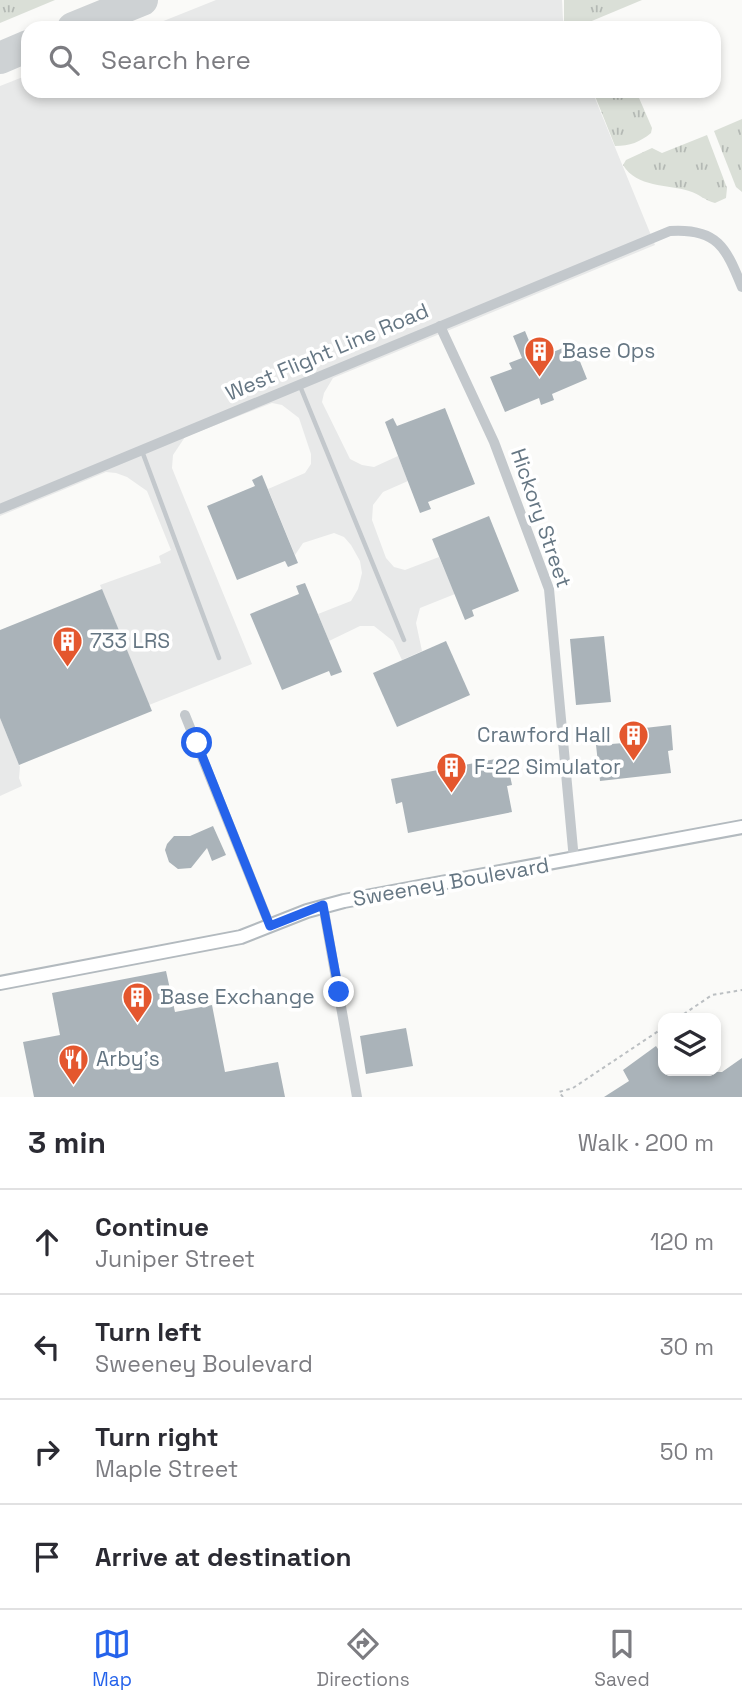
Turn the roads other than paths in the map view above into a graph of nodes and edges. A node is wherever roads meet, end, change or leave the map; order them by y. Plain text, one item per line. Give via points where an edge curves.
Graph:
1 (742, 287) edge
2 (440, 326) junction
3 (300, 385) junction
4 (142, 451) junction
5 (0, 509) edge
6 (404, 640) dead end
7 (219, 658) dead end
8 (185, 715) dead end
9 (742, 827) edge
10 (574, 860) junction
11 (323, 905) junction
12 (270, 926) junction
13 (0, 983) edge
14 (358, 1097) edge

1 - 2 street, West Flight Line Road via 729,255 716,242 703,233 670,231
2 - 3 street, West Flight Line Road
2 - 10 street, Hickory Street via 494,442 549,589
3 - 4 street, West Flight Line Road
3 - 6 lane
4 - 5 street, West Flight Line Road
4 - 7 lane
8 - 12 street
9 - 10 main road, Sweeney Boulevard
10 - 11 main road, Sweeney Boulevard
11 - 12 main road, Sweeney Boulevard
11 - 14 street
12 - 13 main road, Sweeney Boulevard via 227,940

